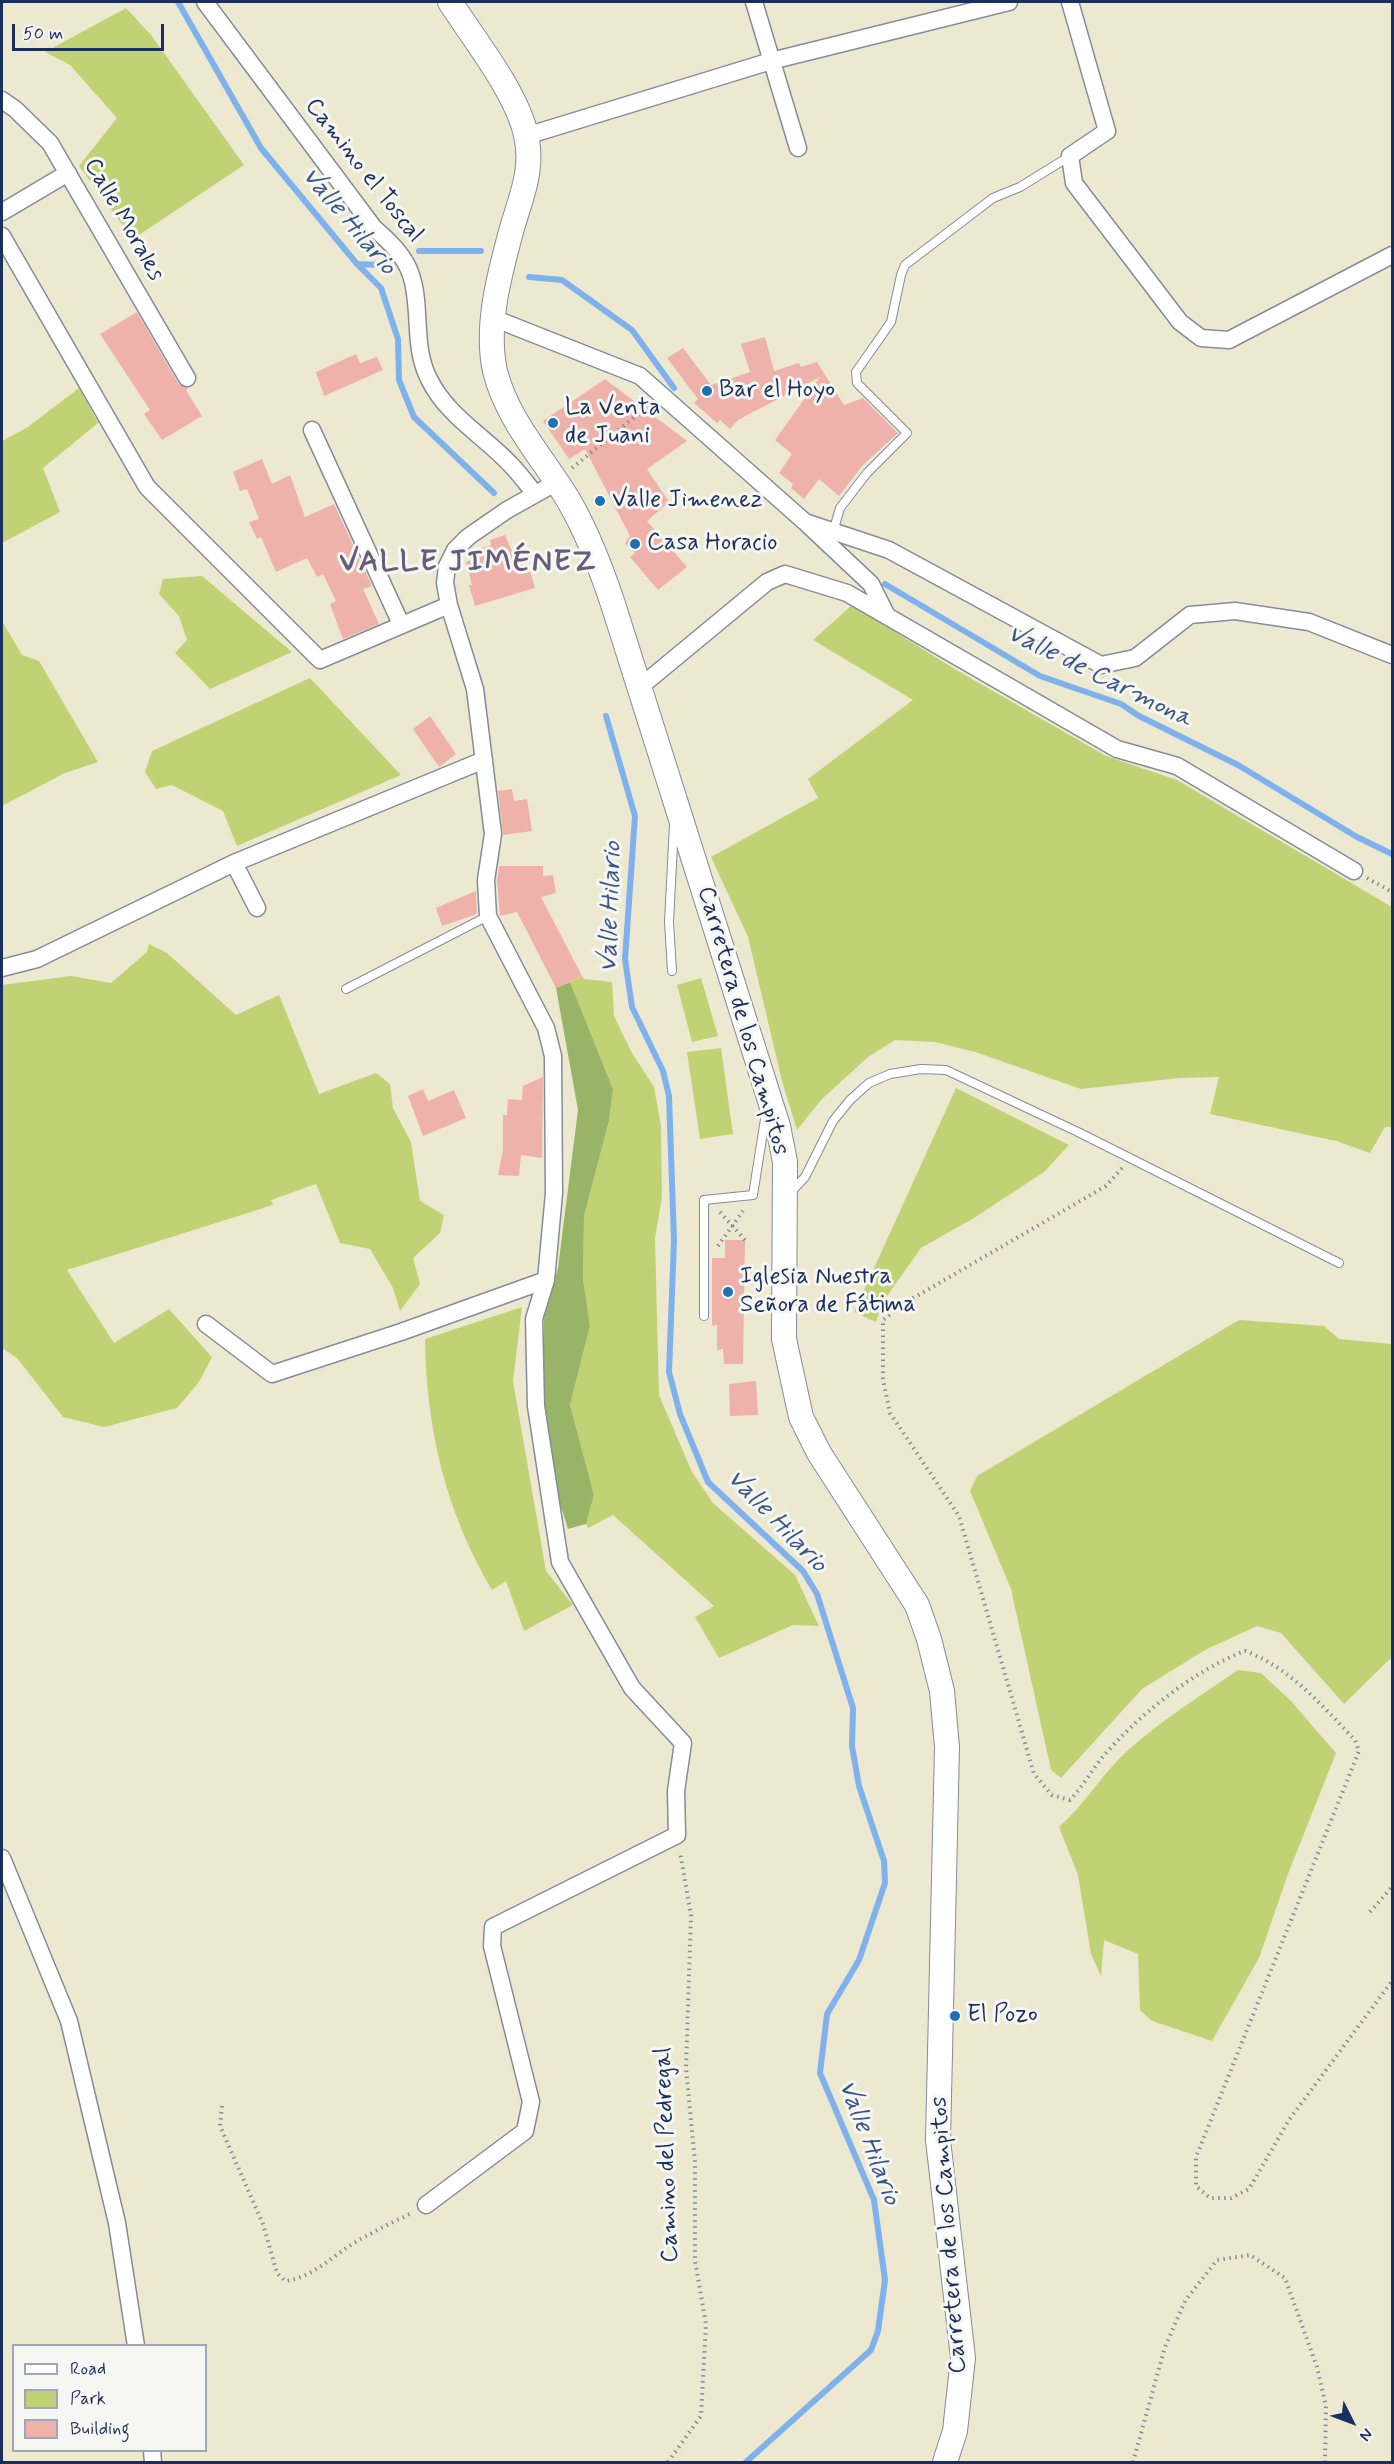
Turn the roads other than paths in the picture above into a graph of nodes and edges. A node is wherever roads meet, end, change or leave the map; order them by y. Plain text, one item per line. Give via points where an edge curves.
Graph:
1 (205, 2) edge
2 (450, 2) edge
3 (754, 2) edge
4 (1009, 2) edge
5 (1070, 2) edge
6 (771, 61) junction
7 (2, 100) edge
8 (526, 136) junction
9 (798, 147) dead end
10 (1070, 156) junction
11 (69, 173) junction
12 (2, 212) edge
13 (2, 236) edge
14 (1392, 255) edge
15 (493, 318) junction
16 (187, 378) dead end
17 (312, 430) dead end
18 (557, 482) junction
19 (535, 494) junction
20 (805, 522) junction
21 (833, 532) junction
22 (449, 605) junction
23 (888, 617) junction
24 (401, 624) junction
25 (1392, 655) edge
26 (640, 687) junction
27 (484, 760) junction
28 (676, 804) junction
29 (234, 863) junction
30 (1353, 871) road end
31 (257, 908) dead end
32 (488, 916) junction
33 (2, 968) edge
34 (672, 971) dead end
35 (346, 989) dead end
36 (769, 1097) junction
37 (783, 1200) junction
38 (1339, 1263) dead end
39 (546, 1280) junction
40 (704, 1316) dead end
41 (206, 1324) dead end
42 (2, 1858) edge
43 (426, 2205) road end
44 (136, 2344) edge
45 (945, 2463) edge

1 - 19 street, Camino el Toscal via 374,228 401,255 411,275 416,330 428,377 437,392 453,413 511,464
2 - 8 main road, Carretera de los Campitos via 517,108
3 - 6 street
4 - 6 street
5 - 10 street via 1107,131
6 - 8 street
6 - 9 street
7 - 11 street, Calle Morales via 50,143
8 - 15 main road, Carretera de los Campitos via 525,192 512,227
10 - 14 street via 1074,183 1180,322 1201,338 1229,340
10 - 21 lane via 1020,187 993,198 905,265 891,322 856,372 857,383 907,433 867,473 840,508
11 - 12 street
11 - 16 street, Calle Morales
13 - 24 street via 147,487 320,660
15 - 18 main road, Carretera de los Campitos via 495,371 508,408
15 - 20 street via 640,376
17 - 24 street
18 - 19 street
18 - 26 main road, Carretera de los Campitos via 592,545
19 - 22 street via 468,537 455,550 445,582
20 - 21 street
20 - 23 street via 871,584
21 - 25 street via 890,550 1101,665 1135,658 1190,615 1235,611 1309,622
22 - 24 street
22 - 27 street via 475,689
23 - 26 street via 847,593 785,574 775,576
23 - 30 street via 1117,749 1177,766
26 - 28 main road, Carretera de los Campitos
27 - 29 street
27 - 32 street via 493,834 486,880
28 - 34 lane via 670,873
28 - 36 main road, Carretera de los Campitos
29 - 31 street
29 - 33 street via 37,959
32 - 35 lane
32 - 39 street via 546,1028 553,1056 554,1193
36 - 37 main road, Carretera de los Campitos via 785,1162
36 - 40 lane via 753,1195 704,1200
37 - 38 lane via 805,1177 833,1121 868,1083 890,1074 946,1070
37 - 45 main road, Carretera de los Campitos via 784,1339 801,1417 819,1453 917,1605 942,1691 947,1747 938,2140 963,2358 955,2432
39 - 41 street via 272,1374
39 - 43 street via 534,1319 536,1407 560,1562 632,1688 683,1743 676,1791 677,1835 494,1927 492,1946 531,2102 525,2131
42 - 44 street via 69,2021 117,2223

